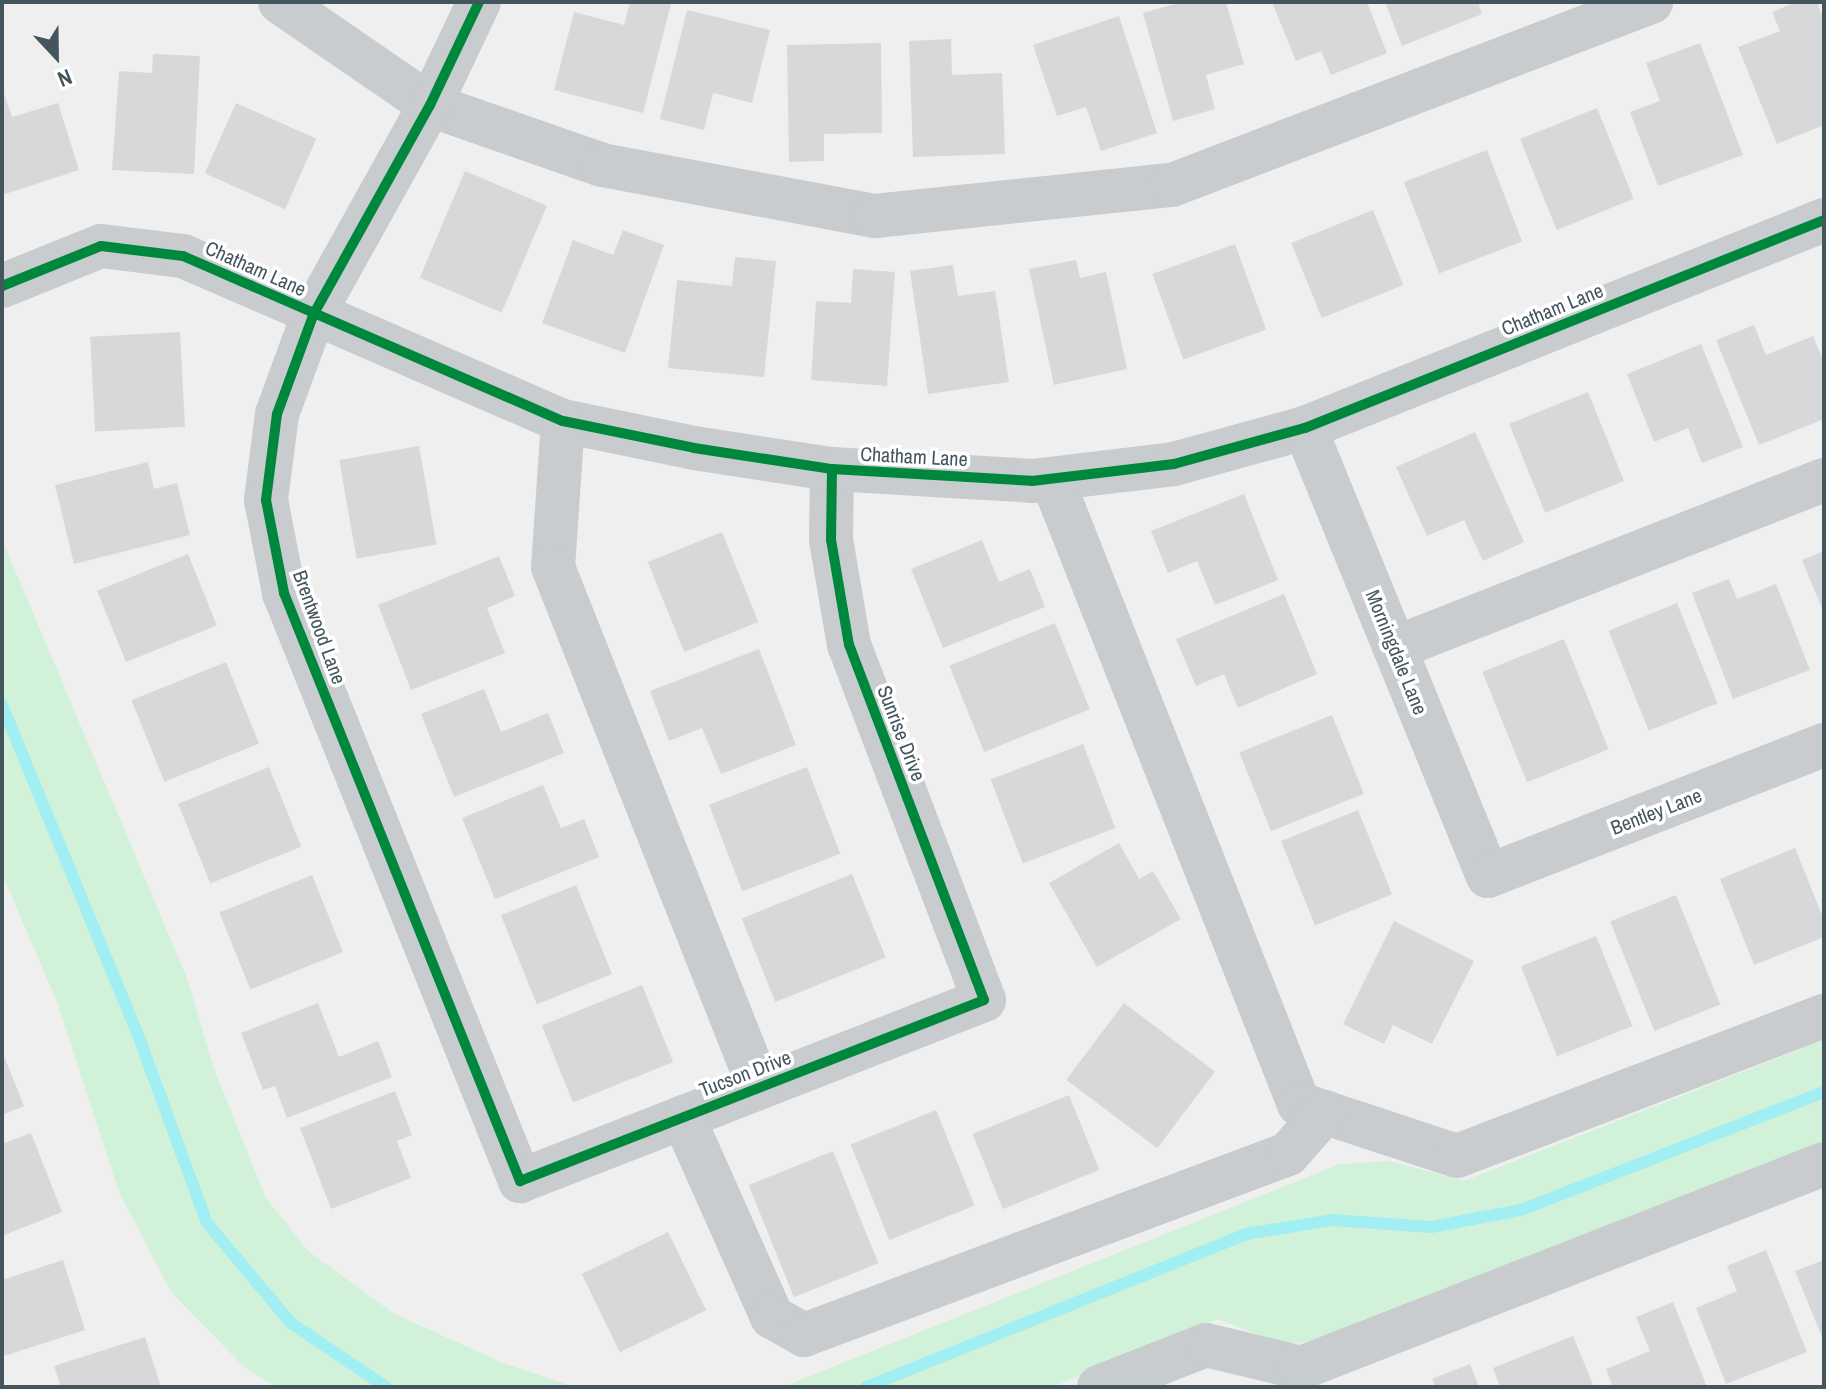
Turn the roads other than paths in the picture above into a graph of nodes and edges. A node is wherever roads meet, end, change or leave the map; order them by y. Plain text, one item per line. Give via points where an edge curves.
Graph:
1 (280, 2) edge
2 (479, 2) edge
3 (1651, 2) edge
4 (430, 105) junction
5 (1824, 220) edge
6 (2, 286) edge
7 (314, 313) junction
8 (563, 421) junction
9 (1305, 428) junction
10 (832, 469) junction
11 (1052, 479) junction
12 (1824, 480) edge
13 (1395, 648) junction
14 (1824, 745) edge
15 (1488, 876) joint
16 (984, 1000) joint
17 (1824, 1016) edge
18 (759, 1087) junction
19 (1325, 1112) junction
20 (683, 1117) junction
21 (1824, 1164) edge
22 (520, 1181) joint
23 (1099, 1387) edge

1 - 4 street
2 - 4 street, Brentwood Lane
3 - 4 street via 1172,185 875,216 602,165
4 - 7 street, Brentwood Lane
5 - 9 street, Chatham Lane
6 - 7 street, Chatham Lane via 101,246 183,256
7 - 8 street, Chatham Lane
7 - 22 street, Brentwood Lane via 277,414 266,500 284,593
8 - 10 street, Chatham Lane
8 - 18 street via 553,567
9 - 11 street, Chatham Lane via 1174,464
9 - 13 street, Morningdale Lane
10 - 11 street, Chatham Lane
10 - 16 street, Sunrise Drive via 831,540 849,645
11 - 19 street via 1299,1104
12 - 13 street
13 - 15 street, Morningdale Lane
14 - 15 street, Bentley Lane
16 - 18 street, Tucson Drive
17 - 19 street via 1457,1156
18 - 20 street, Tucson Drive
19 - 20 street via 1288,1154 804,1335 772,1317
20 - 22 street, Tucson Drive
21 - 23 street via 1301,1368 1206,1345

